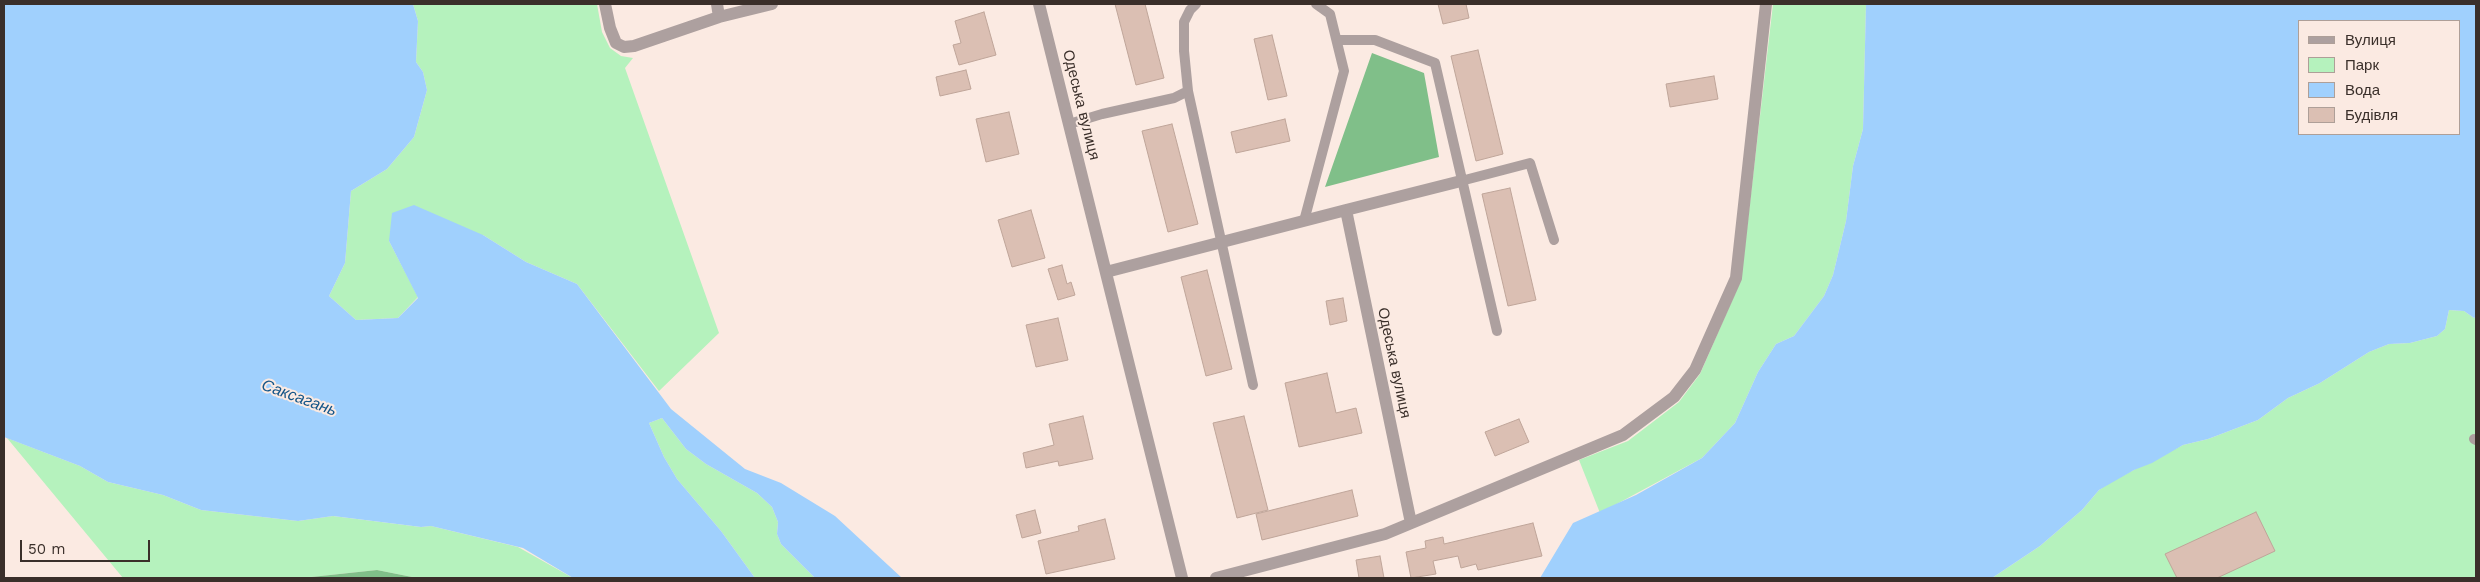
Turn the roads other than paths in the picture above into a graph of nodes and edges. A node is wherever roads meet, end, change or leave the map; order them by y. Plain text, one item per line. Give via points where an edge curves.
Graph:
1 (605, 4) edge
2 (716, 4) edge
3 (772, 4) edge
4 (1039, 4) edge
5 (1196, 4) edge
6 (1316, 4) edge
7 (1766, 4) edge
8 (719, 17) junction
9 (1337, 40) junction
10 (1188, 91) junction
11 (1070, 124) junction
12 (1461, 180) junction
13 (1346, 210) junction
14 (1304, 221) junction
15 (1554, 240) dead end
16 (1221, 242) junction
17 (1106, 272) junction
18 (1497, 331) dead end
19 (1253, 385) dead end
20 (1411, 523) junction
21 (1182, 578) edge
22 (1216, 578) edge

1 - 8 street via 616,42 624,47
2 - 8 street
3 - 8 street
4 - 11 street, Одеська вулиця
5 - 10 lane via 1184,22
6 - 9 lane via 1330,14
7 - 20 street via 1736,278 1695,370 1674,397 1622,435
9 - 12 lane via 1375,40 1435,63
9 - 14 lane via 1344,71
10 - 11 lane via 1174,98
10 - 16 lane
11 - 17 street, Одеська вулиця
12 - 13 street
12 - 15 lane via 1530,163
12 - 18 lane
13 - 14 street
13 - 20 street, Одеська вулиця
14 - 16 street
16 - 17 street
16 - 19 lane
17 - 21 street, Одеська вулиця
20 - 22 street via 1386,534

